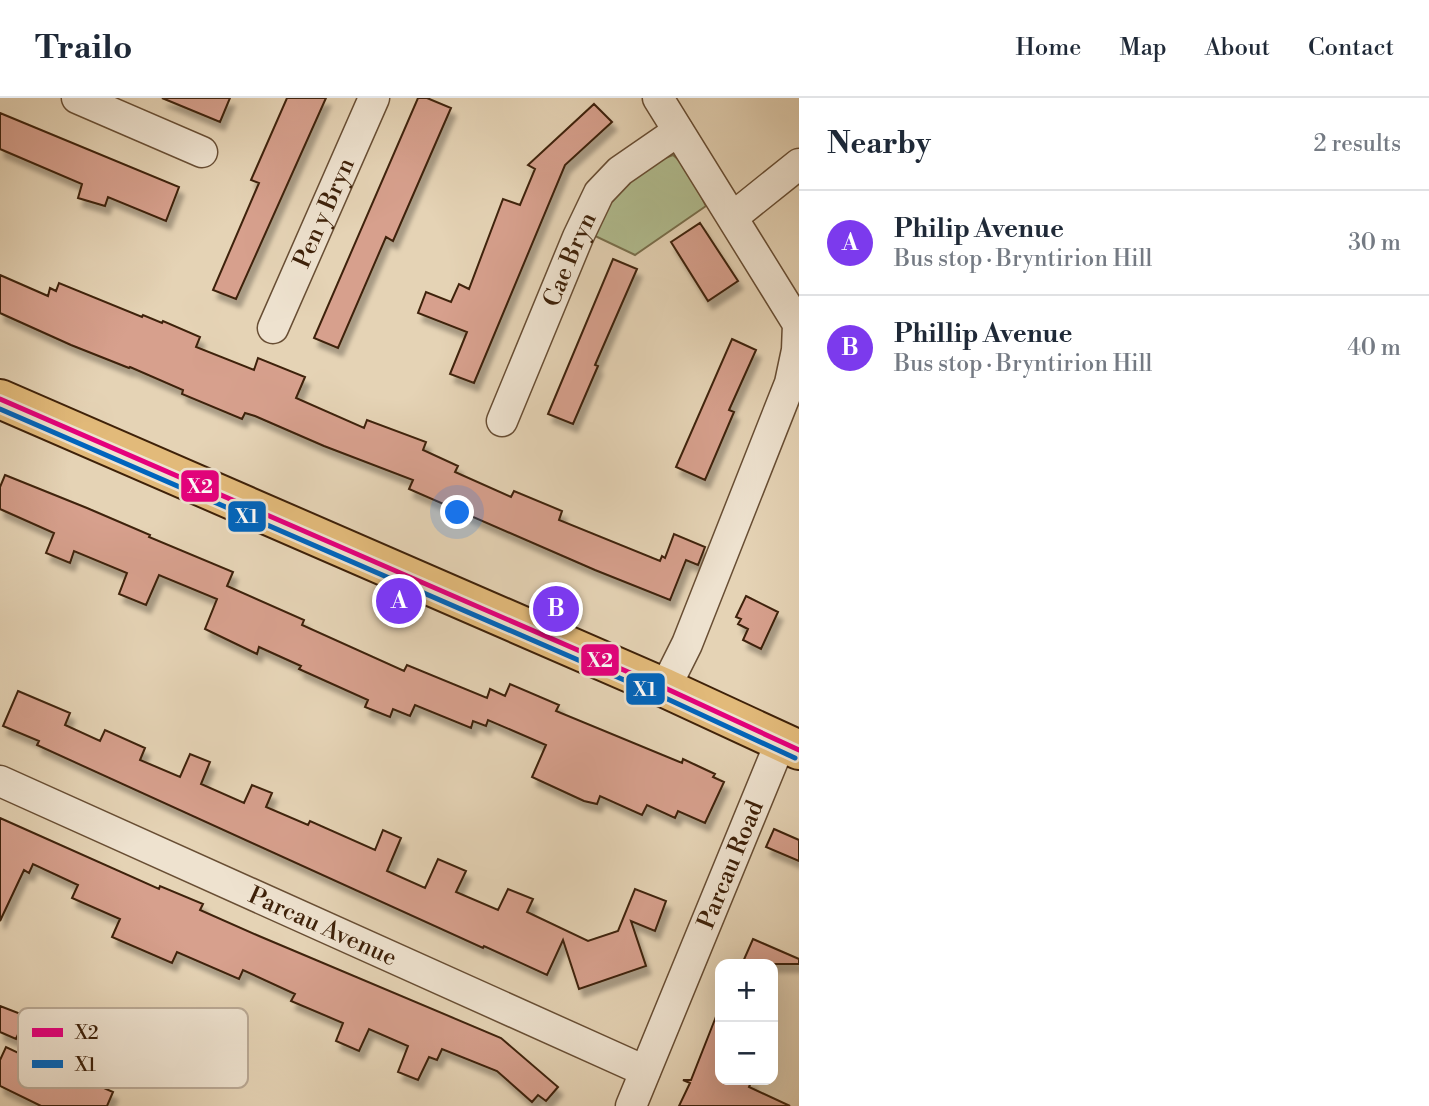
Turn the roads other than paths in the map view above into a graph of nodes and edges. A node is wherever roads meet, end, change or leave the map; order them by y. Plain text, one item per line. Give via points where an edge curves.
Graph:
1 (77, 98) edge
2 (374, 98) edge
3 (658, 98) edge
4 (678, 131) junction
5 (202, 152) dead end
6 (799, 164) edge
7 (733, 217) junction
8 (273, 328) dead end
9 (798, 337) edge
10 (0, 400) edge
11 (502, 421) dead end
12 (665, 688) junction
13 (790, 746) edge
14 (0, 781) edge
15 (645, 1071) junction
16 (631, 1106) edge

1 - 5 street
2 - 8 street, Pen y Bryn
3 - 4 street
4 - 7 street
4 - 11 street, Cae Bryn via 620,171 599,193
6 - 7 street
7 - 9 street
9 - 12 street via 790,383 687,645
10 - 12 main road
12 - 13 main road
13 - 15 street, Parcau Road
14 - 15 street, Parcau Avenue
15 - 16 street, Parcau Road

